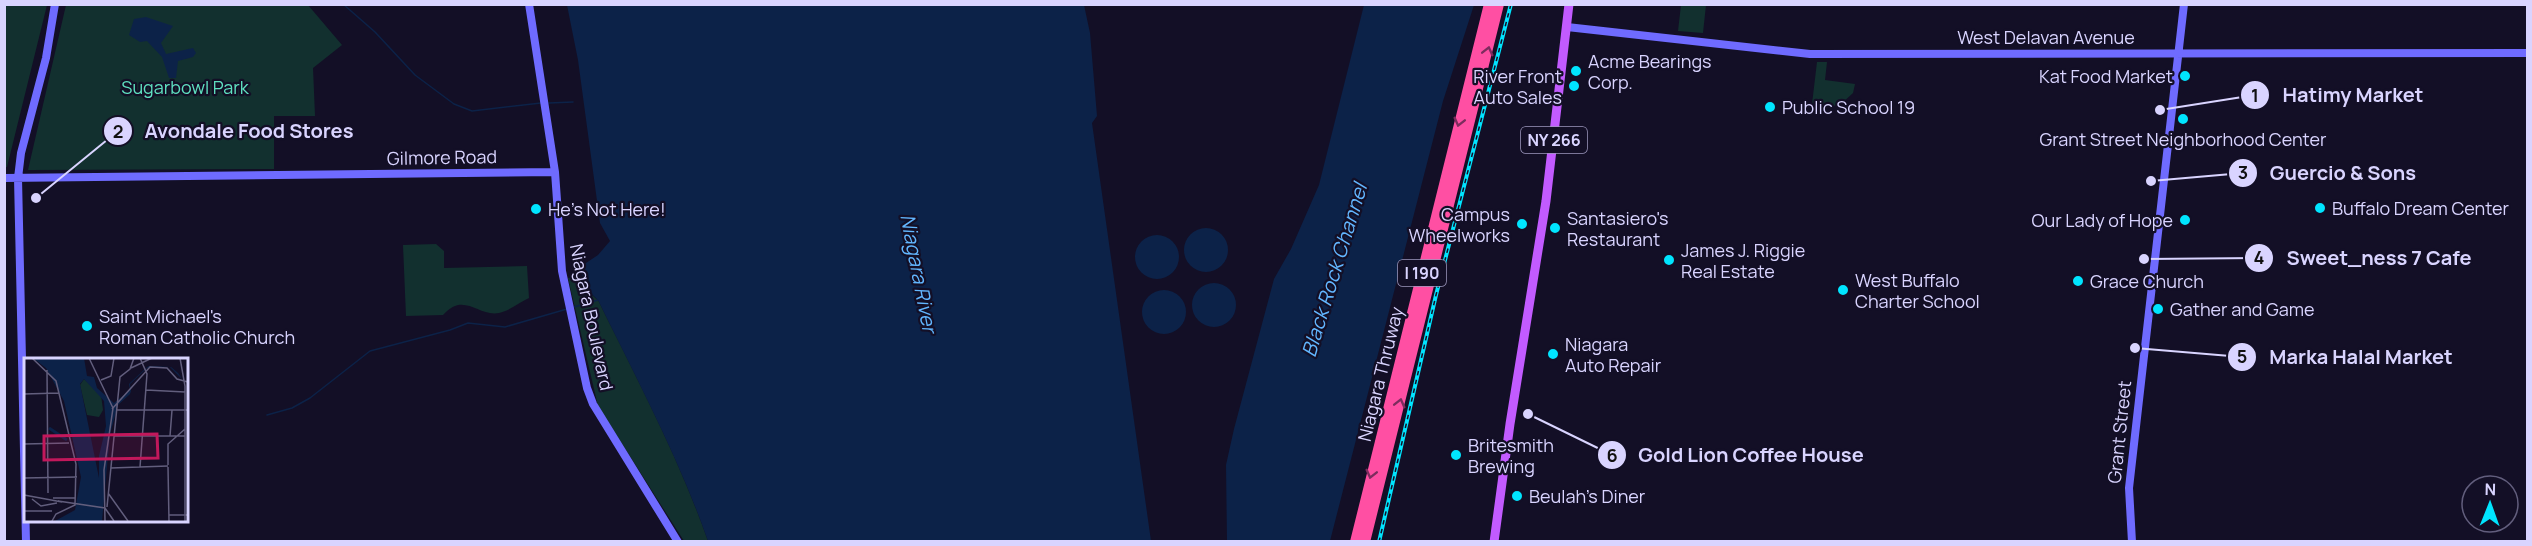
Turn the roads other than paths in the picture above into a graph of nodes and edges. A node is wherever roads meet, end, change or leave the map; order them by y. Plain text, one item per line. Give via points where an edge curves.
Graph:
1 (55, 4) edge
2 (529, 4) edge
3 (1489, 4) edge
4 (1499, 4) edge
5 (1569, 4) edge
6 (2184, 4) edge
7 (1567, 27) junction
8 (2179, 53) junction
9 (2528, 53) edge
10 (555, 172) junction
11 (4, 178) edge
12 (18, 178) junction
13 (24, 451) edge
14 (26, 522) edge
15 (26, 542) edge
16 (678, 542) edge
17 (1355, 542) edge
18 (1365, 542) edge
19 (1494, 542) edge
20 (2133, 542) edge

1 - 12 main road
2 - 10 main road, Niagara Boulevard
3 -> 17 highway, Niagara Thruway / I 190
18 -> 4 highway, Niagara Thruway / I 190
5 - 7 main road, NY 266
6 - 8 main road, Grant Street
7 - 8 main road, West Delavan Avenue via 1810,54
7 - 19 main road, NY 266 via 1546,203
8 - 9 main road, West Delavan Avenue
8 - 20 main road, Grant Street via 2129,488
10 - 12 main road, Gilmore Road
10 - 16 main road, Niagara Boulevard via 560,256 587,388 595,408
11 - 12 main road, Gilmore Road
12 - 13 main road
14 - 15 main road

